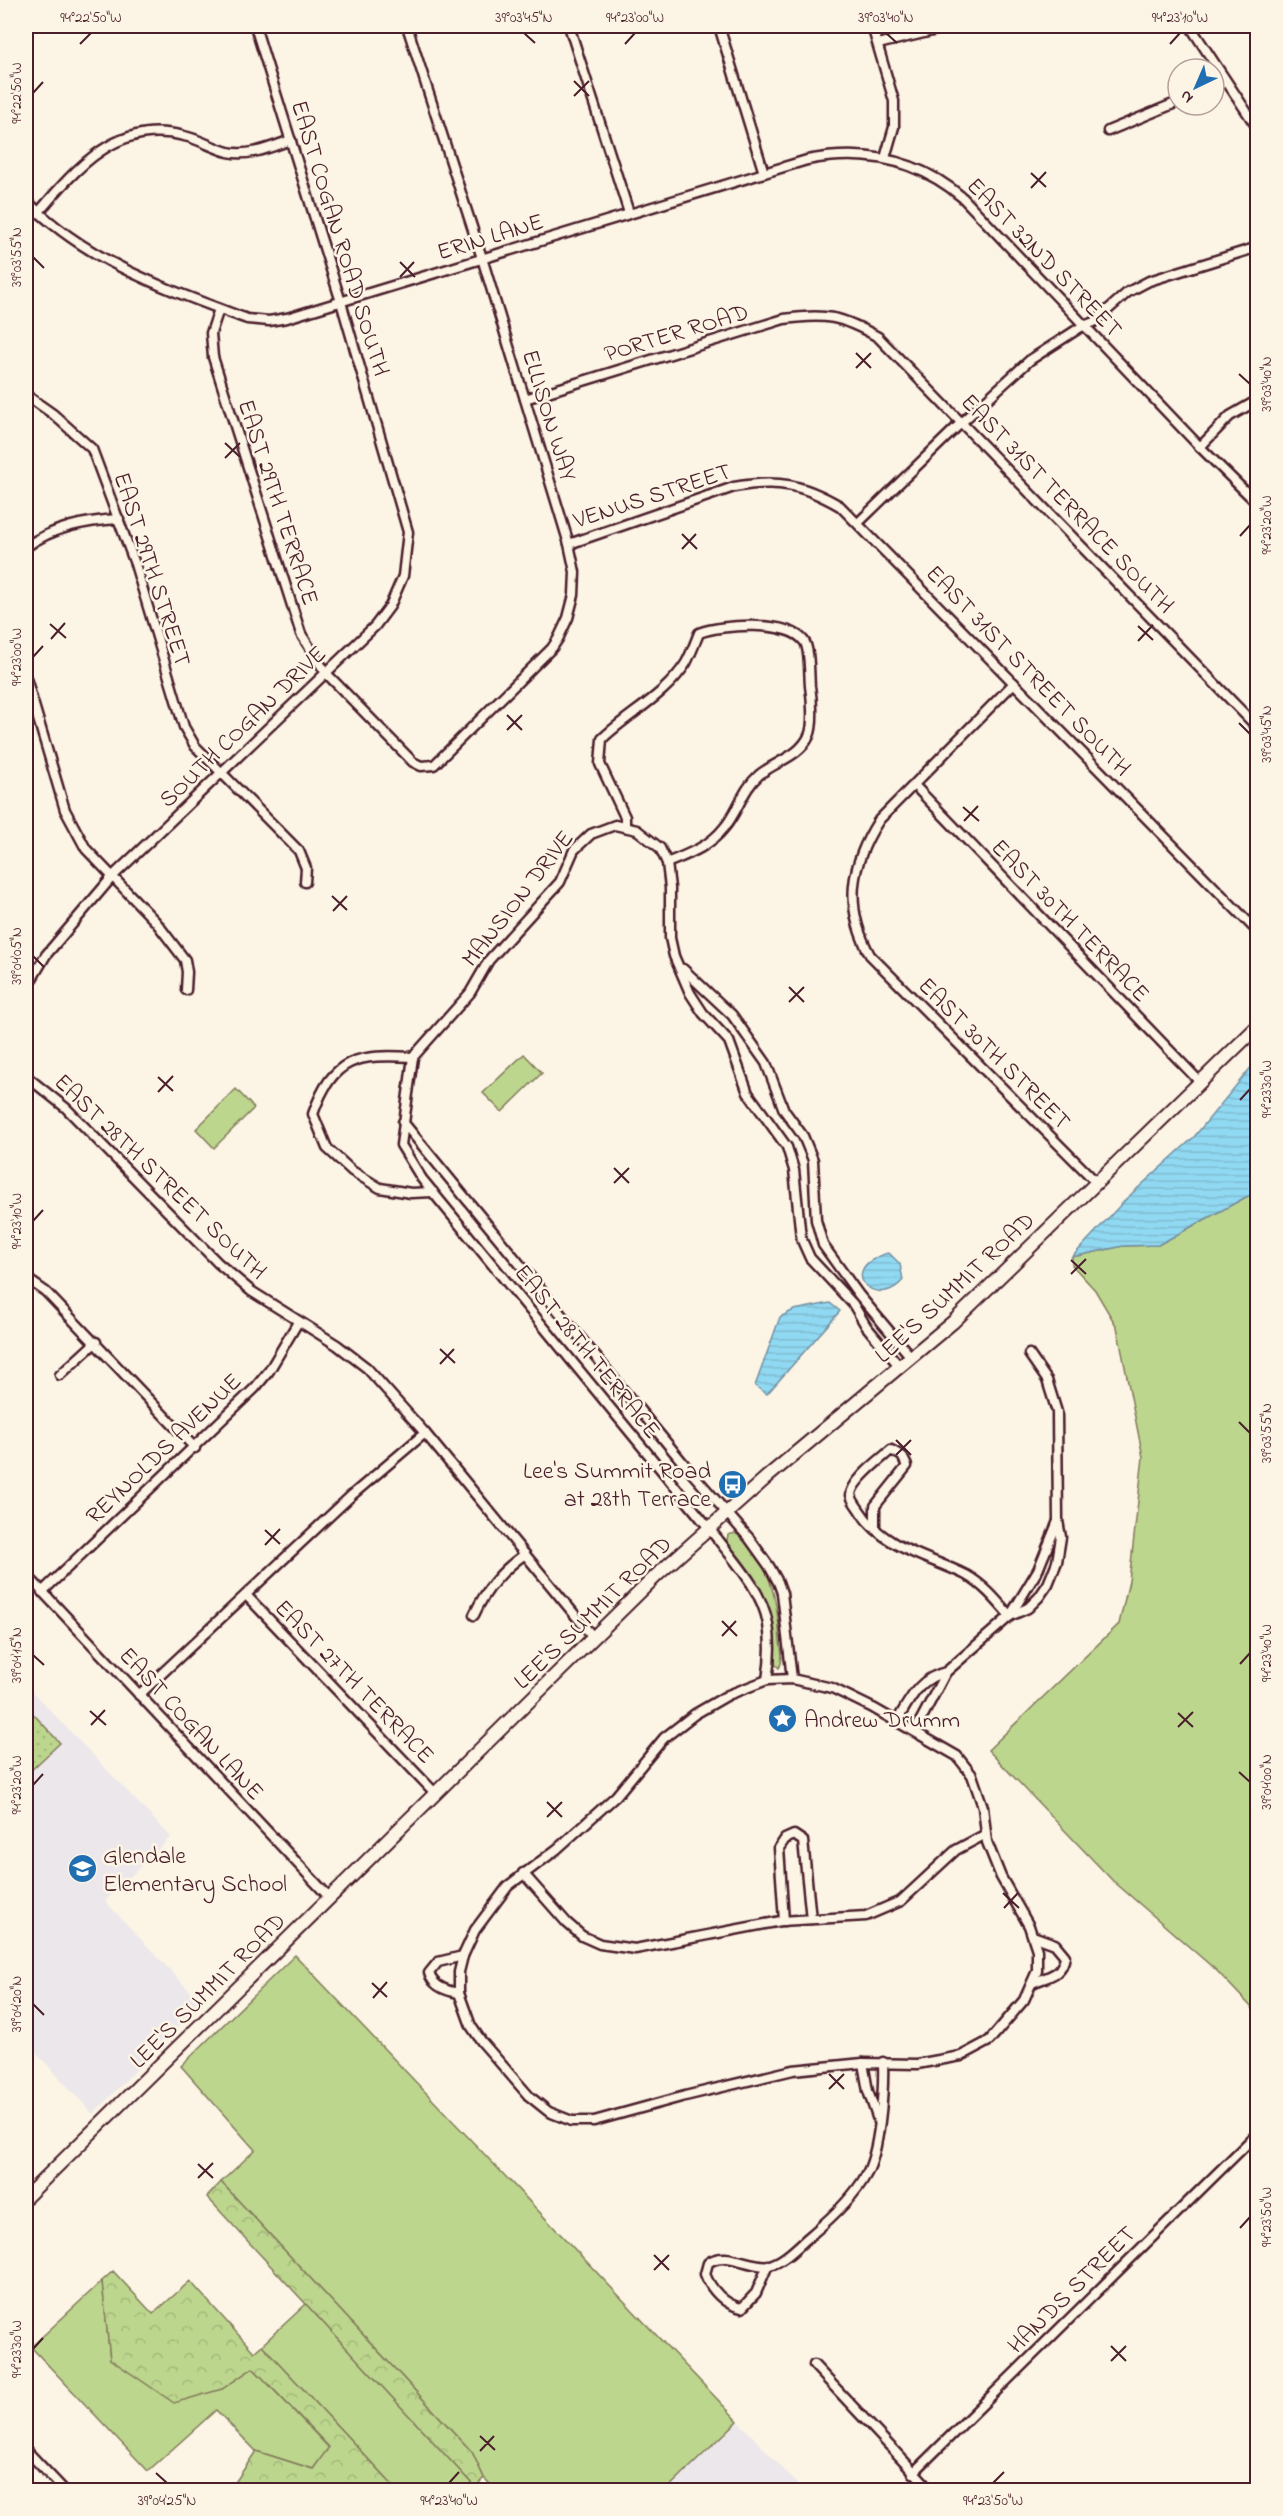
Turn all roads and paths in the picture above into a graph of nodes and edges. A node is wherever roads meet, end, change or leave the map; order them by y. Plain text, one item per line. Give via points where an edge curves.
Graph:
1 (255, 26) edge
2 (407, 26) edge
3 (569, 26) edge
4 (719, 26) edge
5 (872, 26) edge
6 (953, 26) edge
7 (1190, 26) edge
8 (878, 44) junction
9 (1210, 57) edge
10 (1226, 82) edge
11 (1166, 107) edge
12 (1257, 129) edge
13 (1108, 131) dead end
14 (291, 140) junction
15 (885, 158) junction
16 (764, 173) junction
17 (26, 200) edge
18 (38, 213) junction
19 (629, 213) junction
20 (1257, 247) edge
21 (482, 258) junction
22 (341, 302) junction
23 (219, 309) junction
24 (841, 319) joint
25 (1086, 326) junction
26 (26, 395) edge
27 (525, 399) junction
28 (1257, 400) edge
29 (962, 422) junction
30 (1200, 447) junction
31 (388, 463) joint
32 (748, 484) joint
33 (1257, 504) edge
34 (119, 519) junction
35 (858, 523) junction
36 (569, 544) junction
37 (26, 547) edge
38 (326, 673) junction
39 (26, 678) edge
40 (1014, 683) junction
41 (1257, 728) edge
42 (424, 766) joint
43 (221, 774) junction
44 (914, 784) junction
45 (625, 827) junction
46 (666, 863) junction
47 (112, 876) junction
48 (305, 882) dead end
49 (1257, 932) edge
50 (674, 956) junction
51 (26, 989) edge
52 (186, 990) dead end
53 (1257, 1026) edge
54 (413, 1057) junction
55 (26, 1076) edge
56 (1200, 1082) junction
57 (403, 1122) junction
58 (1096, 1182) junction
59 (434, 1192) junction
60 (26, 1278) edge
61 (298, 1322) junction
62 (96, 1342) junction
63 (1029, 1354) dead end
64 (911, 1357) junction
65 (900, 1367) junction
66 (60, 1375) dead end
67 (425, 1433) junction
68 (195, 1448) junction
69 (726, 1513) junction
70 (1058, 1521) junction
71 (709, 1528) junction
72 (875, 1528) junction
73 (525, 1554) junction
74 (26, 1574) edge
75 (42, 1592) junction
76 (246, 1595) junction
77 (474, 1615) dead end
78 (1010, 1616) junction
79 (594, 1638) junction
80 (946, 1672) junction
81 (792, 1679) junction
82 (767, 1680) junction
83 (139, 1695) junction
84 (897, 1721) junction
85 (915, 1731) junction
86 (436, 1794) junction
87 (986, 1834) junction
88 (523, 1873) junction
89 (330, 1898) junction
90 (811, 1919) junction
91 (784, 1921) junction
92 (1032, 1936) junction
93 (463, 1956) junction
94 (1032, 1983) junction
95 (459, 1993) junction
96 (883, 2062) junction
97 (863, 2063) junction
98 (878, 2120) junction
99 (1257, 2133) edge
100 (26, 2197) edge
101 (768, 2265) junction
102 (814, 2365) dead end
103 (26, 2450) edge
104 (913, 2473) junction
105 (64, 2490) edge
106 (931, 2490) edge

1 - 14 street, EAST COGAN ROAD SOUTH
2 - 21 street, ELLISON WAY
3 - 19 street
4 - 16 street
5 - 8 street
6 - 8 street
7 - 9 street
8 - 15 street via 895,113
10 - 12 street
11 - 13 street
14 - 18 street via 240,153 173,133 132,135 95,154 62,183
14 - 22 street, EAST COGAN ROAD SOUTH
15 - 16 street, ERIN LANE via 831,156
15 - 25 street, EAST 32ND STREET via 926,172 953,189
16 - 19 street, ERIN LANE
17 - 18 street, ERIN LANE
18 - 23 street, ERIN LANE via 110,264
19 - 21 street, ERIN LANE
20 - 25 street via 1139,285
21 - 22 street, ERIN LANE
21 - 27 street, ELLISON WAY
22 - 23 street, ERIN LANE via 269,321 247,319
22 - 31 street, EAST COGAN ROAD SOUTH
23 - 38 street, EAST 29TH TERRACE via 211,333 213,357 301,634
24 - 27 street, PORTER ROAD via 817,315 784,319
24 - 29 street, EAST 31ST TERRACE SOUTH via 878,337
25 - 29 street via 1030,360
25 - 30 street, EAST 32ND STREET
26 - 34 street, EAST 29TH STREET via 92,449
27 - 36 street, ELLISON WAY
28 - 30 street via 1230,416
29 - 35 street
29 - 41 street, EAST 31ST TERRACE SOUTH
30 - 33 street, EAST 32ND STREET
31 - 38 street, SOUTH COGAN DRIVE via 408,532 403,576 390,606 375,626
32 - 35 street, EAST 31ST STREET SOUTH via 789,484 813,491 840,506
32 - 36 street, VENUS STREET
34 - 37 street via 74,525
34 - 43 street, EAST 29TH STREET via 184,726 195,746
35 - 40 street, EAST 31ST STREET SOUTH
36 - 42 street, ELLISON WAY via 575,572 574,595 558,639 434,765
38 - 42 street, EAST 29TH TERRACE via 413,762
38 - 43 street, SOUTH COGAN DRIVE
39 - 47 street via 65,810 86,849
40 - 44 street, EAST 30TH STREET
40 - 49 street, EAST 31ST STREET SOUTH
43 - 47 street, SOUTH COGAN DRIVE
43 - 48 street, EAST 29TH STREET via 299,852 306,868
44 - 56 street, EAST 30TH TERRACE
44 - 58 street, EAST 30TH STREET via 879,820 858,858 853,902 870,956
45 - 46 street via 637,830 660,848
45 - 46 street via 625,817 600,764 602,740 672,681 699,633 712,628 778,627 797,634 806,643 812,701 810,735 795,754 759,775 744,792 726,827 706,846
45 - 54 street, MANSION DRIVE via 615,825 591,834 574,850 560,882 489,960 470,993
46 - 50 street
47 - 51 street, SOUTH COGAN DRIVE via 46,956
47 - 52 street via 156,922 185,960
50 - 64 street via 684,971 732,1015 766,1063 784,1110 803,1136 813,1160 816,1220 823,1245
50 - 65 street via 690,993 729,1041 748,1093 787,1147 794,1170 801,1238 810,1258 853,1304
53 - 56 main road, LEE'S SUMMIT ROAD
54 - 57 street, EAST 28TH TERRACE
54 - 59 street via 362,1058 343,1065 322,1090 313,1114 327,1148 352,1171 380,1188
55 - 61 street, EAST 28TH STREET SOUTH via 66,1108 218,1263
56 - 58 main road, LEE'S SUMMIT ROAD
57 - 59 street, EAST 28TH TERRACE via 401,1145
57 - 69 street, EAST 28TH TERRACE
58 - 64 main road, LEE'S SUMMIT ROAD via 953,1322
59 - 71 street, EAST 28TH TERRACE
60 - 62 street via 46,1292
61 - 67 street, EAST 28TH STREET SOUTH via 338,1345 367,1368
61 - 68 street, REYNOLDS AVENUE via 269,1371
62 - 66 street
62 - 68 street
63 - 70 street via 1047,1380 1057,1412
64 - 65 main road, LEE'S SUMMIT ROAD
65 - 69 main road, LEE'S SUMMIT ROAD
67 - 73 street, EAST 28TH STREET SOUTH
67 - 76 street via 352,1495
68 - 75 street, REYNOLDS AVENUE
69 - 71 main road, LEE'S SUMMIT ROAD
69 - 81 street, EAST 28TH TERRACE via 759,1551 778,1582
70 - 78 street via 1038,1570
70 - 78 street via 1060,1546 1048,1584 1028,1608
71 - 79 main road, LEE'S SUMMIT ROAD
71 - 82 street, EAST 28TH TERRACE via 760,1599 768,1623
72 - 72 street via 853,1500 852,1491 891,1450 902,1456 907,1466 875,1506
72 - 78 street via 908,1551 966,1575
73 - 77 street via 493,1582
73 - 79 street, EAST 28TH STREET SOUTH
74 - 75 street, EAST COGAN LANE
75 - 83 street, EAST COGAN LANE
76 - 83 street
76 - 86 street, EAST 27TH TERRACE
78 - 80 street
79 - 86 main road, LEE'S SUMMIT ROAD
80 - 84 street via 916,1689
80 - 85 street
81 - 82 street
81 - 84 street via 832,1688
82 - 88 street via 728,1695 664,1738 616,1796 557,1849
83 - 89 street, EAST COGAN LANE
84 - 85 street
85 - 87 street via 957,1756 972,1775 983,1807
86 - 89 main road, LEE'S SUMMIT ROAD
87 - 90 street via 956,1850 901,1901 866,1916
87 - 92 street via 1001,1877
88 - 91 street via 567,1923 600,1944 636,1949
88 - 93 street via 507,1886 475,1930
89 - 100 main road, LEE'S SUMMIT ROAD
90 - 91 street
90 - 91 street via 803,1841 794,1835 785,1839 780,1848
92 - 94 street via 1037,1950 1037,1971
92 - 94 street via 1055,1944 1065,1956 1058,1972
93 - 95 street
93 - 95 street via 438,1962 429,1973 437,1985
94 - 96 street via 1024,2000 989,2042 961,2056 917,2064
95 - 97 street via 471,2026 529,2096 549,2112 572,2121 594,2121 793,2070
96 - 97 street
96 - 98 street via 884,2092
97 - 98 street
98 - 101 street via 866,2175 831,2218 786,2256
99 - 104 street, HANDS STREET
101 - 101 street via 716,2258 708,2263 705,2274 730,2306 742,2308 756,2293
102 - 104 street
103 - 105 street
104 - 106 street

